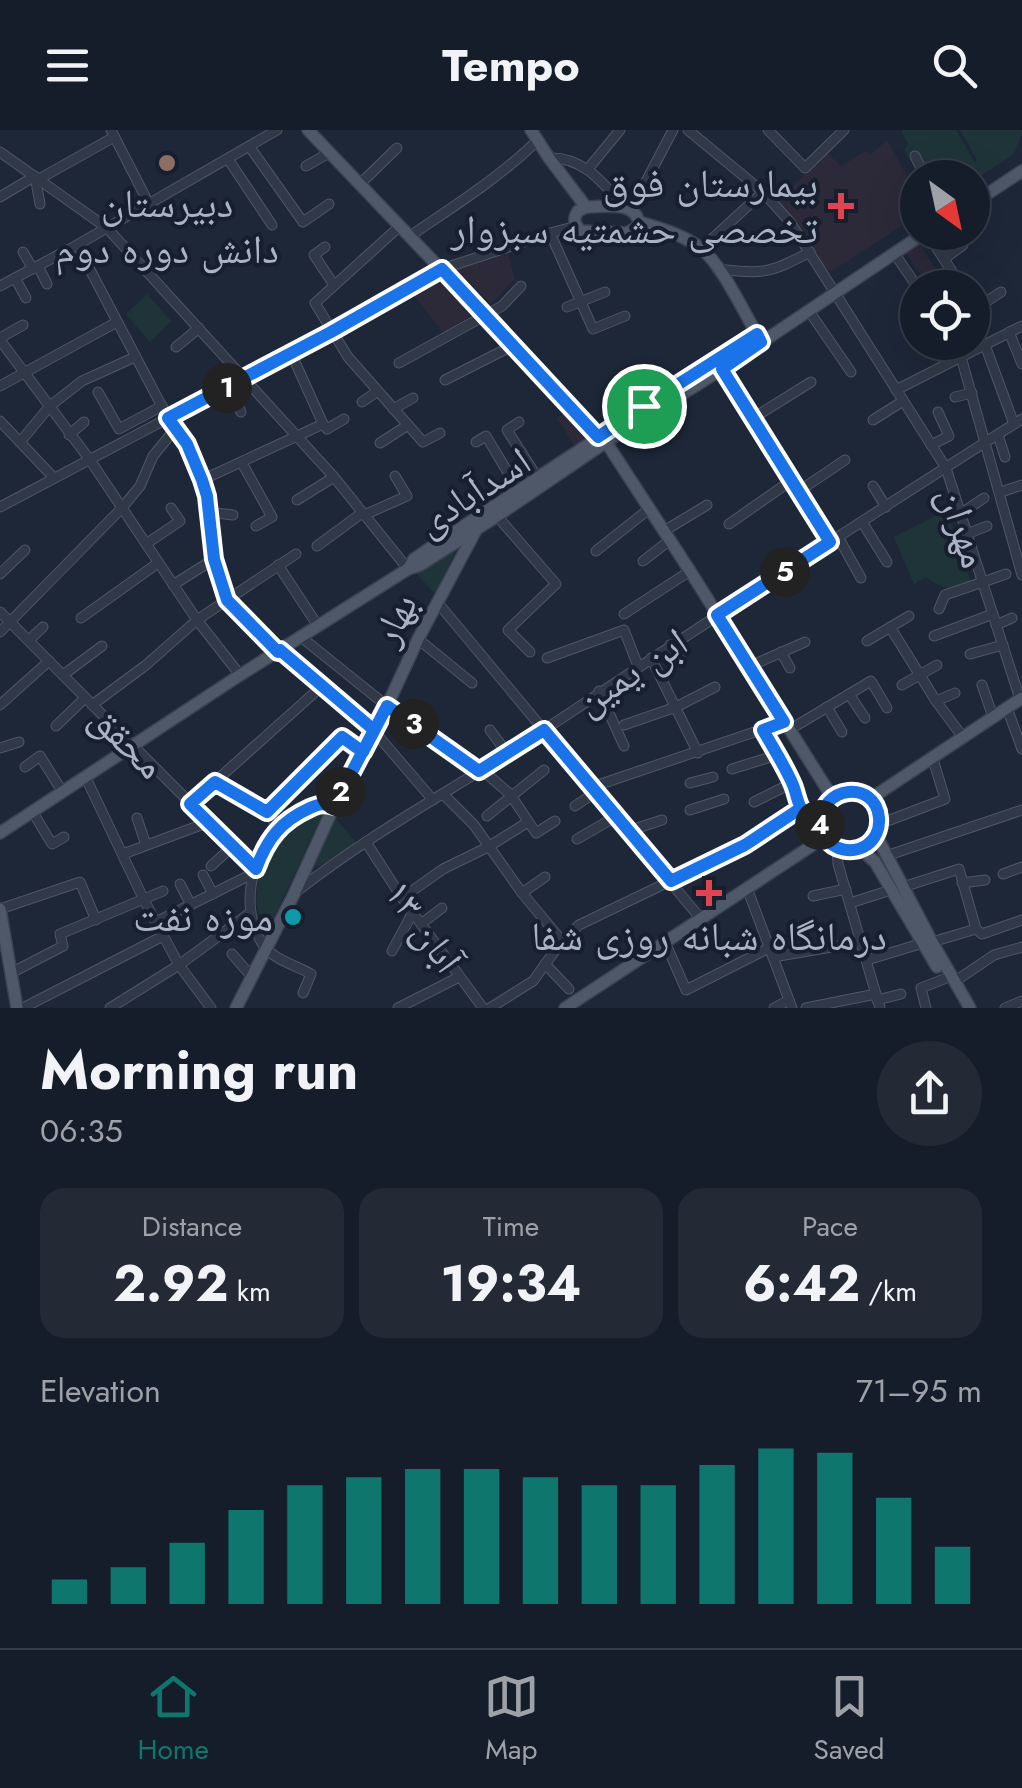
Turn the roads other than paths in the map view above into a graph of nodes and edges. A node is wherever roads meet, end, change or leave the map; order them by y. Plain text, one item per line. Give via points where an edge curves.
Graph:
1 (277, 130) edge
2 (620, 130) edge
3 (673, 130) edge
4 (688, 130) edge
5 (768, 130) edge
6 (841, 131) edge
7 (313, 132) edge
8 (113, 133) edge
9 (535, 135) edge
10 (249, 146) junction
11 (397, 148) dead end
12 (0, 152) edge
13 (329, 152) junction
14 (914, 156) dead end
15 (549, 158) junction
16 (228, 159) junction
17 (916, 160) edge
18 (306, 166) dead end
19 (588, 169) junction
20 (1022, 171) edge
21 (477, 172) dead end
22 (37, 177) junction
23 (360, 184) junction
24 (484, 186) junction
25 (763, 192) junction
26 (990, 192) edge
27 (0, 197) edge
28 (40, 204) dead end
29 (149, 204) junction
30 (329, 204) dead end
31 (586, 207) junction
32 (632, 213) junction
33 (272, 225) dead end
34 (400, 226) junction
35 (577, 226) junction
36 (107, 228) junction
37 (550, 233) junction
38 (410, 236) junction
39 (77, 245) junction
40 (326, 247) dead end
41 (702, 248) junction
42 (900, 248) edge
43 (938, 250) edge
44 (955, 250) edge
45 (23, 252) dead end
46 (810, 252) junction
47 (894, 252) junction
48 (944, 258) junction
49 (36, 267) junction
50 (444, 268) junction
51 (717, 269) junction
52 (906, 270) edge
53 (952, 270) edge
54 (15, 278) junction
55 (48, 284) dead end
56 (334, 285) junction
57 (0, 286) edge
58 (520, 286) dead end
59 (605, 292) dead end
60 (1001, 292) dead end
61 (835, 294) junction
62 (26, 298) dead end
63 (990, 298) edge
64 (581, 302) junction
65 (567, 307) dead end
66 (809, 311) junction
67 (485, 314) junction
68 (624, 316) dead end
69 (118, 322) junction
70 (23, 325) dead end
71 (1022, 326) edge
72 (199, 328) junction
73 (331, 332) junction
74 (1010, 332) junction
75 (759, 338) junction
76 (0, 339) edge
77 (990, 342) edge
78 (514, 344) junction
79 (176, 346) dead end
80 (290, 353) junction
81 (135, 356) junction
82 (990, 357) edge
83 (955, 360) edge
84 (962, 360) edge
85 (399, 363) dead end
86 (1022, 364) edge
87 (722, 369) junction
88 (851, 372) dead end
89 (24, 375) junction
90 (244, 379) junction
91 (445, 380) dead end
92 (811, 382) dead end
93 (0, 386) edge
94 (228, 387) junction
95 (896, 390) junction
96 (98, 392) dead end
97 (378, 392) junction
98 (972, 392) junction
99 (955, 397) dead end
100 (414, 398) dead end
101 (903, 401) junction
102 (362, 402) dead end
103 (50, 406) junction
104 (162, 406) junction
105 (393, 409) junction
106 (241, 412) dead end
107 (938, 412) dead end
108 (168, 418) junction
109 (752, 418) junction
110 (344, 419) dead end
111 (873, 420) dead end
112 (0, 421) edge
113 (84, 422) dead end
114 (519, 422) dead end
115 (323, 424) junction
116 (1019, 424) edge
117 (408, 425) junction
118 (175, 429) junction
119 (4, 432) edge
120 (440, 433) dead end
121 (69, 434) junction
122 (998, 434) junction
123 (297, 436) junction
124 (602, 440) junction
125 (20, 442) junction
126 (476, 442) dead end
127 (986, 442) junction
128 (380, 443) dead end
129 (931, 445) junction
130 (1005, 457) dead end
131 (90, 460) junction
132 (845, 460) dead end
133 (242, 463) junction
134 (946, 468) junction
135 (394, 476) dead end
136 (334, 477) junction
137 (538, 477) junction
138 (54, 478) junction
139 (202, 480) junction
140 (792, 480) junction
141 (1022, 485) edge
142 (873, 486) dead end
143 (519, 491) junction
144 (799, 491) junction
145 (1001, 492) junction
146 (984, 498) dead end
147 (297, 500) dead end
148 (707, 504) dead end
149 (0, 507) edge
150 (886, 507) junction
151 (122, 508) junction
152 (171, 508) dead end
153 (649, 509) junction
154 (208, 512) junction
155 (363, 514) junction
156 (960, 514) junction
157 (232, 515) dead end
158 (497, 516) junction
159 (862, 522) junction
160 (729, 524) dead end
161 (256, 526) dead end
162 (987, 526) dead end
163 (478, 528) junction
164 (967, 534) junction
165 (667, 536) junction
166 (834, 540) junction
167 (146, 544) junction
168 (317, 546) dead end
169 (25, 550) dead end
170 (596, 551) dead end
171 (296, 554) dead end
172 (214, 559) junction
173 (642, 561) dead end
174 (886, 562) dead end
175 (158, 564) junction
176 (278, 565) junction
177 (408, 569) junction
178 (690, 572) junction
179 (0, 574) edge
180 (567, 574) dead end
181 (1006, 574) dead end
182 (1022, 575) edge
183 (862, 578) dead end
184 (982, 582) junction
185 (556, 584) junction
186 (173, 585) junction
187 (227, 600) junction
188 (438, 603) junction
189 (939, 608) dead end
190 (0, 612) edge
191 (624, 614) dead end
192 (717, 615) junction
193 (468, 616) dead end
194 (908, 616) dead end
195 (81, 618) dead end
196 (1012, 618) dead end
197 (994, 619) junction
198 (197, 620) junction
199 (10, 622) junction
200 (318, 626) junction
201 (458, 626) junction
202 (43, 627) dead end
203 (890, 627) junction
204 (0, 632) edge
205 (934, 636) dead end
206 (301, 637) junction
207 (418, 639) junction
208 (28, 640) junction
209 (805, 642) dead end
210 (867, 642) dead end
211 (670, 645) junction
212 (1002, 645) junction
213 (102, 646) dead end
214 (278, 651) junction
215 (530, 652) dead end
216 (781, 652) junction
217 (970, 654) dead end
218 (547, 658) dead end
219 (651, 658) junction
220 (681, 660) dead end
221 (48, 661) junction
222 (1022, 663) edge
223 (937, 665) dead end
224 (638, 666) junction
225 (748, 666) junction
226 (790, 668) dead end
227 (1010, 668) junction
228 (920, 674) junction
229 (62, 675) junction
230 (240, 675) junction
231 (472, 683) dead end
232 (902, 685) dead end
233 (322, 686) junction
234 (982, 686) dead end
235 (715, 688) dead end
236 (599, 691) junction
237 (955, 693) dead end
238 (850, 694) junction
239 (1021, 699) edge
240 (89, 701) junction
241 (936, 701) junction
242 (0, 705) edge
243 (387, 706) junction
244 (827, 707) junction
245 (676, 708) junction
246 (887, 708) dead end
247 (1007, 708) junction
248 (993, 716) junction
249 (864, 718) dead end
250 (624, 725) dead end
251 (56, 726) dead end
252 (786, 726) junction
253 (374, 730) junction
254 (490, 730) dead end
255 (544, 730) junction
256 (763, 730) junction
257 (842, 732) dead end
258 (962, 736) junction
259 (19, 742) dead end
260 (132, 746) junction
261 (624, 746) dead end
262 (0, 748) edge
263 (1022, 749) edge
264 (363, 752) junction
265 (507, 753) junction
266 (698, 753) junction
267 (777, 755) junction
268 (932, 756) junction
269 (25, 766) dead end
270 (732, 769) dead end
271 (480, 770) junction
272 (544, 770) dead end
273 (85, 776) junction
274 (713, 776) dead end
275 (164, 778) junction
276 (215, 782) junction
277 (690, 783) dead end
278 (792, 783) junction
279 (153, 788) dead end
280 (594, 789) junction
281 (62, 791) junction
282 (511, 796) junction
283 (438, 797) junction
284 (832, 798) junction
285 (870, 798) junction
286 (724, 799) dead end
287 (754, 802) dead end
288 (190, 804) junction
289 (334, 806) junction
290 (575, 806) dead end
291 (801, 808) junction
292 (695, 809) dead end
293 (1022, 810) edge
294 (32, 811) junction
295 (267, 812) junction
296 (486, 816) dead end
297 (617, 816) junction
298 (137, 818) dead end
299 (662, 820) dead end
300 (556, 821) dead end
301 (209, 822) junction
302 (528, 822) junction
303 (880, 822) junction
304 (279, 827) junction
305 (4, 830) edge
306 (628, 831) junction
307 (823, 831) junction
308 (876, 835) junction
309 (64, 837) dead end
310 (577, 839) dead end
311 (0, 841) edge
312 (366, 842) junction
313 (146, 845) junction
314 (233, 846) junction
315 (488, 848) junction
316 (837, 848) junction
317 (861, 848) junction
318 (123, 854) junction
319 (886, 856) junction
320 (211, 866) dead end
321 (1022, 868) edge
322 (306, 869) junction
323 (323, 870) junction
324 (255, 871) junction
325 (1003, 874) dead end
326 (203, 875) dead end
327 (545, 877) dead end
328 (985, 880) dead end
329 (671, 881) junction
330 (962, 883) junction
331 (180, 884) dead end
332 (747, 888) junction
333 (897, 888) junction
334 (846, 889) junction
335 (163, 891) dead end
336 (522, 893) junction
337 (213, 894) junction
338 (294, 894) junction
339 (813, 896) dead end
340 (402, 898) junction
341 (144, 900) junction
342 (850, 903) junction
343 (191, 904) junction
344 (442, 908) dead end
345 (0, 909) edge
346 (412, 912) junction
347 (250, 914) junction
348 (701, 919) junction
349 (96, 920) junction
350 (1022, 920) edge
351 (156, 922) junction
352 (421, 924) junction
353 (979, 932) junction
354 (163, 936) junction
355 (562, 942) junction
356 (665, 942) junction
357 (860, 942) junction
358 (927, 943) junction
359 (1022, 947) edge
360 (266, 950) junction
361 (392, 951) dead end
362 (771, 953) junction
363 (232, 954) dead end
364 (994, 955) junction
365 (867, 960) junction
366 (545, 964) junction
367 (179, 965) junction
368 (11, 972) junction
369 (252, 976) junction
370 (459, 977) junction
371 (949, 981) junction
372 (569, 989) dead end
373 (303, 994) dead end
374 (901, 994) dead end
375 (878, 1000) edge
376 (586, 1002) edge
377 (1022, 1002) edge
378 (790, 1004) edge
379 (20, 1008) edge
380 (111, 1008) edge
381 (211, 1008) edge
382 (236, 1008) edge
383 (398, 1008) edge
384 (487, 1008) edge
385 (565, 1008) edge
386 (774, 1008) edge
387 (806, 1008) edge
388 (926, 1008) edge
389 (961, 1008) edge
390 (970, 1008) edge
391 (1004, 1008) edge

1 - 10 street
2 - 19 street
3 - 32 street
4 - 25 street, مهران
5 - 6 street via 805,168
7 - 13 main road
8 - 22 street
8 - 29 street
9 - 15 main road
9 - 24 street
10 - 16 street
10 - 30 street via 303,222
11 - 23 street
12 - 22 street
13 - 18 street
13 - 23 main road
14 - 17 street
15 - 19 street
15 - 31 main road
16 - 29 street
16 - 33 street
19 - 32 street
20 - 26 main road
21 - 24 street
22 - 27 street
22 - 28 street
22 - 36 street
23 - 34 main road
24 - 38 street
25 - 41 street
25 - 46 street, مهران
29 - 36 street
31 - 32 main road
31 - 35 main road via 575,215
32 - 35 main road via 636,230 627,233
32 - 41 main road
34 - 38 main road
34 - 56 street
35 - 37 street
36 - 39 street
36 - 72 street
37 - 50 street
37 - 64 street
38 - 50 main road
39 - 49 street
39 - 69 street
40 - 56 street via 314,256
41 - 51 main road
42 - 47 main road, اسدآبادی
43 - 48 street
44 - 48 street
45 - 49 street
46 - 51 street via 768,272
46 - 61 street, مهران
47 - 52 street
47 - 61 main road, اسدآبادی
48 - 53 street
49 - 54 street
49 - 55 street
50 - 67 main road
50 - 73 street
51 - 75 main road
54 - 57 street
54 - 62 street
56 - 73 street via 315,302
58 - 67 street
59 - 64 street
60 - 63 street
61 - 66 main road, اسدآبادی
61 - 95 street, مهران
64 - 65 street
64 - 68 street via 593,329
66 - 75 main road, اسدآبادی
66 - 88 street
67 - 78 main road
67 - 85 street
69 - 81 street
69 - 89 street
70 - 76 street
71 - 74 street
72 - 79 street
72 - 90 street
73 - 80 street
73 - 97 street
74 - 77 street
74 - 86 street
75 - 87 main road, اسدآبادی
75 - 124 main road, اسدآبادی
76 - 89 street
78 - 91 street
78 - 124 main road
80 - 90 street
80 - 115 street
81 - 103 street
81 - 104 street
82 - 116 street
83 - 95 street
84 - 98 street
87 - 109 street
87 - 124 main road, اسدآبادی
89 - 93 street
89 - 103 street
90 - 94 street
90 - 123 street
92 - 109 street
94 - 106 street
94 - 108 street
95 - 101 street, مهران
96 - 104 street via 119,429
97 - 102 street
97 - 105 street
98 - 99 street
98 - 127 street
100 - 105 street
101 - 111 street
101 - 129 street, مهران
103 - 121 street
103 - 125 street
104 - 108 street
105 - 117 street
107 - 129 street via 948,436
108 - 118 street
108 - 131 street
109 - 140 street
110 - 115 street via 326,429
112 - 119 street
113 - 121 street
114 - 137 street via 507,430
115 - 123 street
116 - 122 street, ابن یمین
117 - 120 street via 424,442
117 - 128 street
118 - 139 street
118 - 151 street
119 - 125 street
121 - 131 street
122 - 127 street, ابن یمین
122 - 130 street
123 - 133 street
123 - 136 street
124 - 137 main road, اسدآبادی
124 - 153 main road
124 - 158 main road, اسدآبادی
125 - 138 street
126 - 143 street via 486,436
127 - 134 street, ابن یمین
127 - 145 street
129 - 134 street, مهران
131 - 138 street
131 - 151 street
132 - 144 street
133 - 139 street
133 - 161 street via 272,517
134 - 150 street, ابن یمین
134 - 156 street, مهران
135 - 155 street via 407,496
136 - 147 street
136 - 155 street
137 - 143 main road, اسدآبادی
138 - 149 street
139 - 154 street
140 - 144 street
140 - 160 street
141 - 145 street
142 - 150 street
143 - 177 main road, اسدآبادی
144 - 166 street
145 - 182 street
146 - 156 street
148 - 165 street
150 - 159 street, ابن یمین
151 - 167 street
151 - 199 street
152 - 167 street via 180,522
153 - 165 main road
153 - 170 street
154 - 157 street
154 - 172 street
155 - 168 street
155 - 177 street
156 - 164 street, مهران
158 - 163 main road, اسدآبادی
158 - 185 street
159 - 166 street, ابن یمین
159 - 174 street
162 - 164 street
163 - 177 main road, اسدآبادی
163 - 188 main road, بهار
164 - 184 street, مهران
165 - 173 street
165 - 178 main road
166 - 183 street
166 - 192 street, ابن یمین
167 - 175 street
169 - 179 street
171 - 176 street
172 - 186 street
172 - 187 street
175 - 186 street
175 - 195 street
176 - 187 street
176 - 200 street
177 - 200 main road
178 - 191 street
178 - 192 main road
180 - 185 street
181 - 184 street
184 - 189 street via 944,595
184 - 197 street, مهران
185 - 215 street via 508,630
186 - 198 street
187 - 198 street
187 - 214 street
188 - 201 street
188 - 207 main road, بهار
190 - 199 street, محقق
192 - 211 street, ابن یمین
192 - 225 main road
193 - 201 street
194 - 203 street
196 - 197 street
197 - 205 street
197 - 212 street, مهران
198 - 230 street
198 - 240 street via 146,665
199 - 204 street
199 - 208 street, محقق
200 - 206 main road
201 - 255 street
202 - 208 street
203 - 210 street
203 - 228 street
206 - 214 main road
206 - 243 street
207 - 231 street
207 - 243 main road, بهار
208 - 221 street, محقق
209 - 216 street
211 - 219 street, ابن یمین
211 - 220 street
212 - 217 street
212 - 227 street, مهران
213 - 229 street
214 - 230 main road
214 - 233 street
216 - 225 street
216 - 226 street
218 - 224 street via 624,630
219 - 224 street, ابن یمین
219 - 245 street
221 - 229 street, محقق
221 - 242 street
222 - 227 street
223 - 228 street
224 - 236 street, ابن یمین
225 - 252 main road
227 - 239 street, مهران
228 - 232 street
228 - 241 street
229 - 240 street, محقق
230 - 260 main road
233 - 253 street
233 - 276 street
234 - 248 street
235 - 245 street
236 - 255 street, ابن یمین
236 - 261 street
237 - 241 street
238 - 244 street
238 - 246 street via 870,681
238 - 249 street
239 - 247 main road
240 - 251 street
240 - 260 street, محقق
241 - 258 street
243 - 253 main road, بهار
243 - 271 street
244 - 252 street
244 - 257 street
245 - 250 street
245 - 266 street
247 - 248 main road
247 - 263 street
248 - 258 main road
252 - 256 street
252 - 284 main road
253 - 264 main road, بهار
253 - 283 street
254 - 265 street
255 - 265 street, ابن یمین
255 - 280 street
256 - 266 street
256 - 267 street
258 - 268 main road
259 - 262 street
260 - 273 main road
260 - 275 street, محقق
264 - 289 main road, بهار
264 - 295 street via 342,737
265 - 271 street, ابن یمین
266 - 280 street
267 - 270 street
267 - 278 street
268 - 285 main road
268 - 303 street via 946,799
269 - 281 street via 40,756
271 - 282 street
271 - 283 street, ابن یمین
272 - 282 street
273 - 281 main road
273 - 318 street
274 - 277 street
275 - 279 street
275 - 288 street, محقق
276 - 288 street
276 - 295 street
278 - 287 street
278 - 291 street
280 - 290 street
280 - 297 street
281 - 294 main road
282 - 296 street
282 - 302 street
283 - 312 street, ابن یمین
283 - 315 street via 474,825
284 - 285 main road via 855,792
284 - 307 main road via 822,810
285 - 303 main road
286 - 292 street
288 - 301 street, محقق
289 - 304 street via 320,804
289 - 322 main road, بهار
291 - 307 street
291 - 329 street
293 - 319 street
294 - 305 main road
294 - 309 street via 52,844
295 - 304 street
297 - 306 street
297 - 310 street
298 - 313 street
299 - 306 street
300 - 302 street via 536,833
301 - 313 street
301 - 314 street, محقق
302 - 315 street
303 - 308 main road
304 - 324 street
305 - 311 main road
306 - 329 street
307 - 316 main road
307 - 332 main road
308 - 317 main road
308 - 319 main road
312 - 323 street, ابن یمین
312 - 340 street, ۱۳ آبان
313 - 318 street
314 - 320 street
314 - 324 street, محقق
315 - 336 street
315 - 340 street
316 - 317 main road
316 - 334 street
317 - 333 main road
318 - 341 street
319 - 333 main road
321 - 325 street
322 - 323 street
322 - 338 main road, بهار
323 - 338 street, ابن یمین
324 - 337 street
324 - 347 street
326 - 337 street
327 - 336 street
328 - 330 street
329 - 348 street
329 - 355 street via 579,925
330 - 333 street via 958,870
330 - 353 street
331 - 343 street
332 - 348 main road
332 - 362 street
333 - 342 street
333 - 358 main road
334 - 339 street
334 - 342 street
335 - 341 street
336 - 355 street
337 - 343 street
338 - 360 main road, بهار
340 - 346 street, ۱۳ آبان
341 - 349 street
341 - 351 street
342 - 357 street
343 - 351 street
344 - 352 street
345 - 349 street via 80,882
345 - 368 main road
346 - 352 street, ۱۳ آبان
346 - 361 street
347 - 360 street
347 - 367 street
348 - 356 main road
349 - 368 street via 60,934 63,946
350 - 353 street
351 - 354 street
352 - 370 street, ۱۳ آبان
353 - 358 street
353 - 364 street
354 - 367 street
354 - 379 street
355 - 366 street
356 - 362 street via 686,990
356 - 376 main road
357 - 362 street
357 - 365 street
358 - 365 street
358 - 371 main road
359 - 364 street
360 - 369 main road, بهار
360 - 373 street via 312,974
362 - 378 street
363 - 369 street
364 - 371 street
365 - 375 street
366 - 372 street
366 - 384 street via 533,980
367 - 380 street
367 - 381 street
368 - 379 main road
369 - 382 main road, بهار
370 - 383 street
370 - 384 street, ۱۳ آبان
371 - 388 street via 921,988
371 - 389 main road
371 - 390 main road
374 - 375 street
375 - 387 street
376 - 385 main road
377 - 391 street
378 - 386 street

